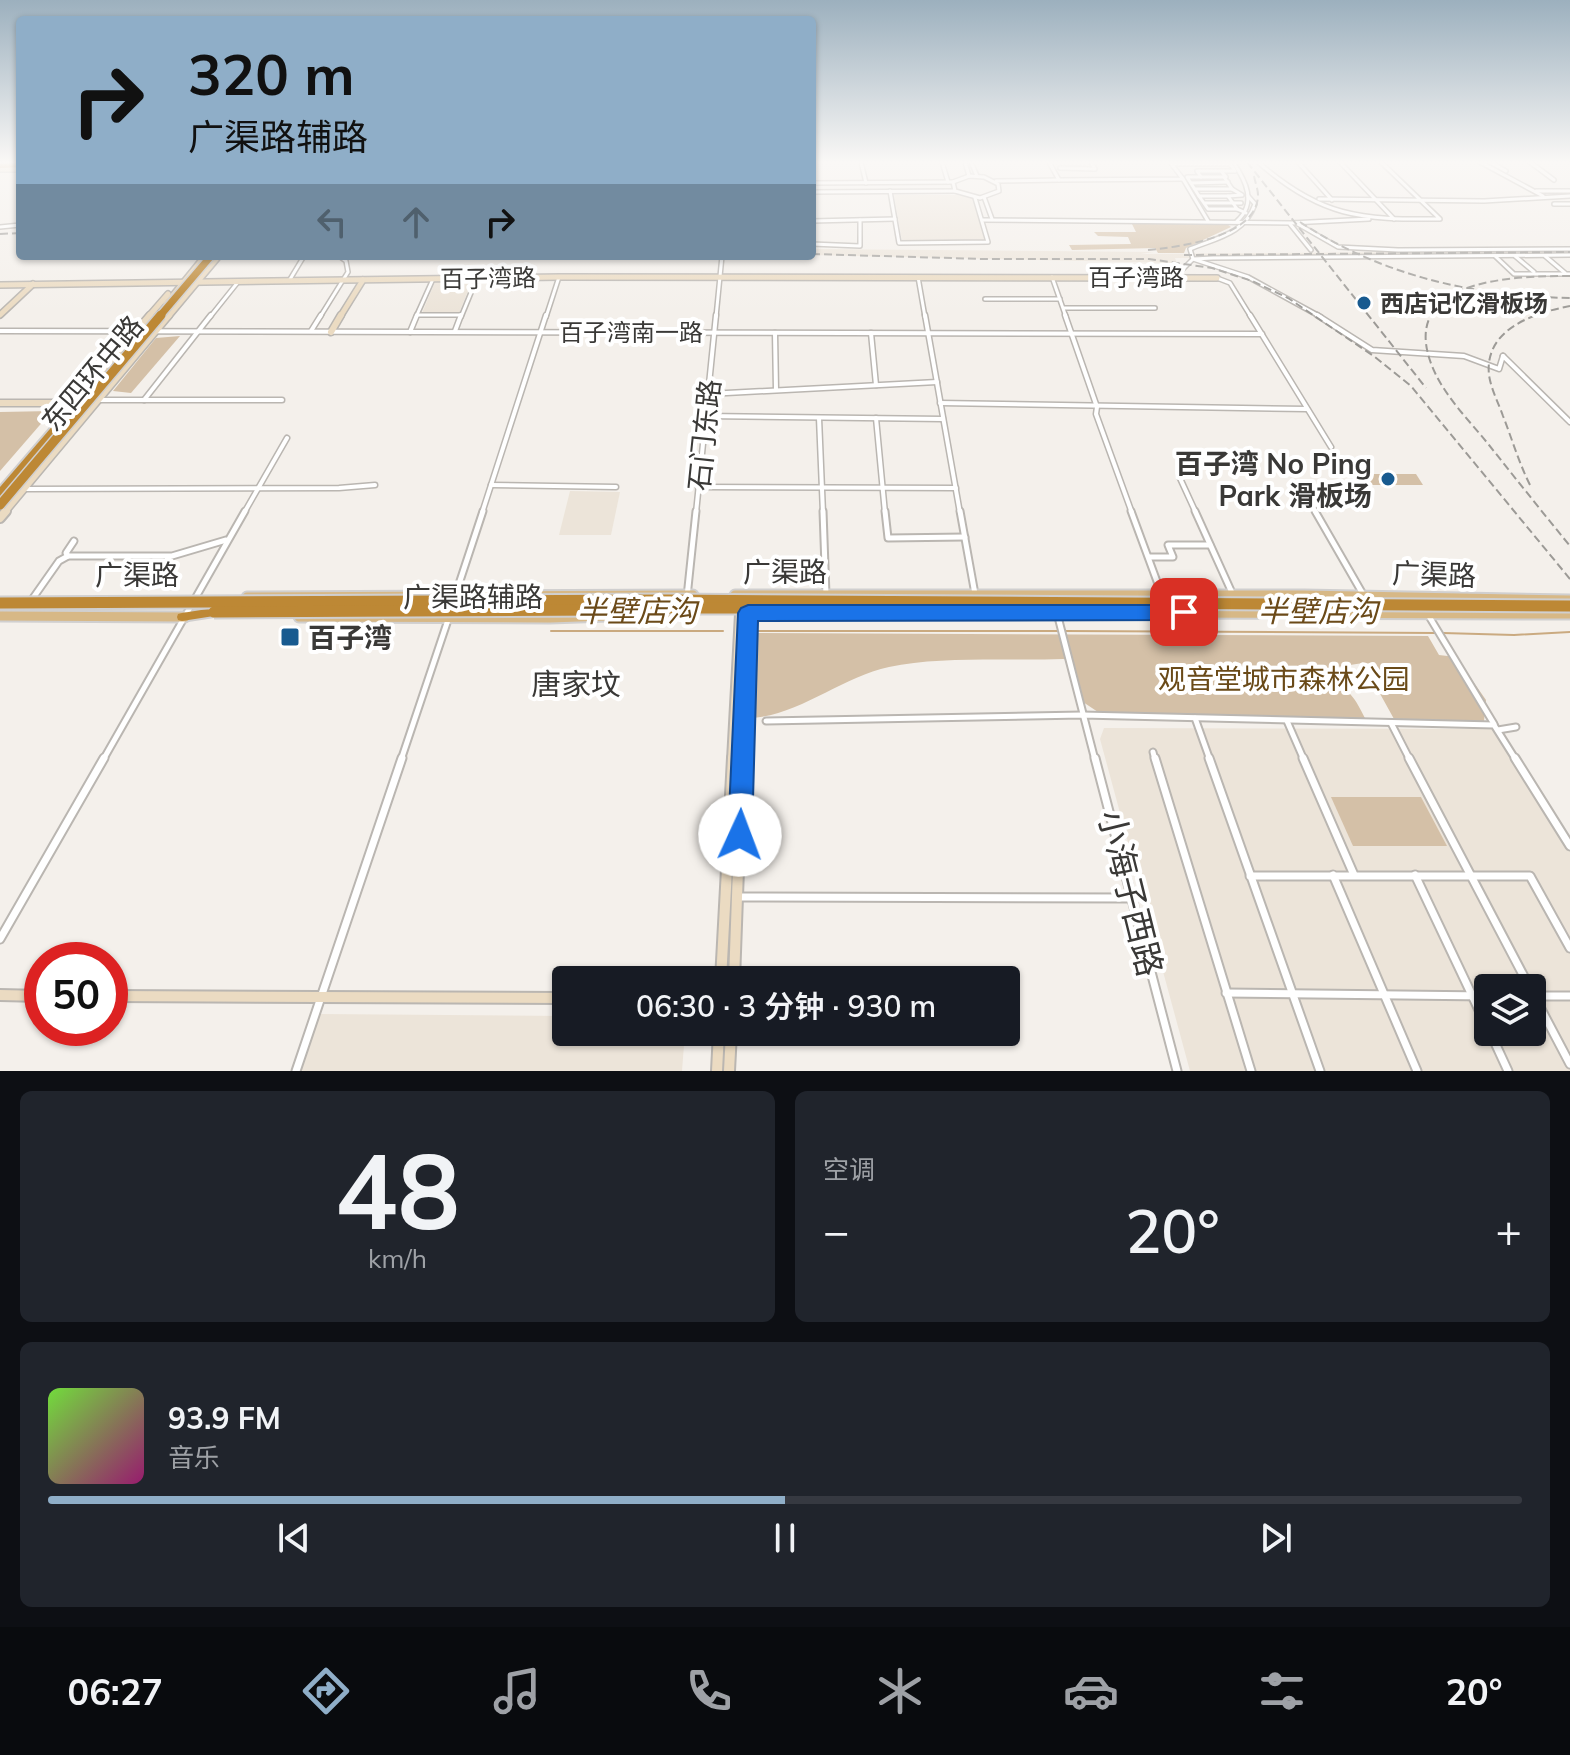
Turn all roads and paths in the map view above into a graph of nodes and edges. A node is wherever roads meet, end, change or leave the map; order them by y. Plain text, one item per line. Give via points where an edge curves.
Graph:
1 (894, 212) edge
2 (980, 212) edge
3 (989, 212) edge
4 (1203, 212) edge
5 (1252, 212) edge
6 (1349, 212) edge
7 (1387, 212) edge
8 (1433, 212) edge
9 (1246, 213) edge
10 (895, 219) junction
11 (1369, 219) junction
12 (1394, 219) junction
13 (860, 220) junction
14 (983, 220) junction
15 (992, 220) junction
16 (816, 221) edge
17 (1208, 221) junction
18 (1224, 221) junction
19 (1236, 221) junction
20 (1249, 221) junction
21 (1290, 223) junction
22 (1296, 223) junction
23 (1237, 230) junction
24 (816, 244) edge
25 (1311, 250) dead end
26 (1570, 252) edge
27 (1545, 255) junction
28 (1495, 256) junction
29 (1515, 256) junction
30 (1213, 258) junction
31 (1193, 259) junction
32 (203, 260) edge
33 (203, 260) edge
34 (203, 260) edge
35 (203, 260) edge
36 (214, 260) edge
37 (302, 260) edge
38 (345, 260) edge
39 (722, 260) edge
40 (1213, 266) junction
41 (1534, 273) junction
42 (1568, 274) edge
43 (559, 277) junction
44 (721, 277) junction
45 (918, 277) junction
46 (1052, 277) junction
47 (1142, 277) junction
48 (477, 278) junction
49 (1217, 278) joint
50 (433, 279) junction
51 (344, 280) junction
52 (363, 280) junction
53 (289, 281) junction
54 (238, 282) junction
55 (187, 283) junction
56 (33, 284) junction
57 (0, 285) edge
58 (985, 299) dead end
59 (1060, 299) junction
60 (1063, 308) junction
61 (1155, 308) dead end
62 (0, 315) edge
63 (418, 315) junction
64 (462, 315) junction
65 (0, 331) edge
66 (146, 331) junction
67 (455, 331) junction
68 (199, 332) junction
69 (310, 332) junction
70 (331, 332) junction
71 (410, 332) junction
72 (541, 332) junction
73 (715, 333) junction
74 (775, 333) junction
75 (871, 333) junction
76 (929, 334) junction
77 (1073, 334) junction
78 (1262, 334) junction
79 (937, 382) junction
80 (876, 385) junction
81 (776, 390) junction
82 (708, 394) junction
83 (99, 400) junction
84 (144, 400) junction
85 (282, 400) dead end
86 (940, 403) junction
87 (0, 405) edge
88 (72, 405) junction
89 (1097, 407) junction
90 (1307, 409) junction
91 (706, 416) junction
92 (819, 418) junction
93 (876, 418) junction
94 (943, 419) junction
95 (1570, 422) edge
96 (287, 438) dead end
97 (1331, 447) dead end
98 (1179, 476) dead end
99 (375, 485) dead end
100 (491, 485) junction
101 (259, 486) junction
102 (616, 487) dead end
103 (698, 487) junction
104 (821, 488) junction
105 (882, 488) junction
106 (956, 488) junction
107 (24, 490) junction
108 (0, 493) edge
109 (1309, 500) dead end
110 (0, 507) edge
111 (0, 518) edge
112 (965, 537) junction
113 (227, 540) junction
114 (74, 541) dead end
115 (1210, 545) junction
116 (68, 556) junction
117 (1149, 557) junction
118 (630, 593) junction
119 (408, 594) junction
120 (456, 594) junction
121 (503, 594) junction
122 (687, 595) junction
123 (713, 595) junction
124 (829, 595) junction
125 (976, 595) junction
126 (1233, 595) junction
127 (1162, 596) junction
128 (1364, 596) junction
129 (239, 597) junction
130 (1401, 597) junction
131 (33, 598) joint
132 (194, 598) junction
133 (1455, 599) junction
134 (0, 603) edge
135 (617, 604) junction
136 (1570, 608) edge
137 (684, 613) junction
138 (713, 613) junction
139 (779, 613) junction
140 (1057, 613) junction
141 (1411, 613) junction
142 (1427, 613) junction
143 (1464, 613) junction
144 (744, 614) junction
145 (0, 616) edge
146 (182, 617) junction
147 (633, 617) junction
148 (398, 618) junction
149 (448, 618) junction
150 (497, 618) junction
151 (1082, 715) junction
152 (1195, 718) junction
153 (766, 721) dead end
154 (1287, 721) junction
155 (1391, 723) junction
156 (1496, 727) junction
157 (1516, 727) dead end
158 (1153, 752) dead end
159 (1570, 846) edge
160 (1333, 875) junction
161 (1354, 875) junction
162 (1415, 875) junction
163 (1250, 876) junction
164 (1471, 876) junction
165 (737, 897) junction
166 (1132, 898) junction
167 (0, 939) edge
168 (1570, 948) edge
169 (722, 966) edge
170 (735, 966) edge
171 (1522, 974) edge
172 (1226, 993) junction
173 (1293, 994) junction
174 (1384, 994) junction
175 (1546, 994) edge
176 (0, 995) edge
177 (24, 996) edge
178 (128, 996) edge
179 (1472, 996) junction
180 (1570, 996) edge
181 (320, 998) junction
182 (552, 998) edge
183 (1474, 1000) edge
184 (1546, 1019) edge
185 (718, 1046) edge
186 (730, 1046) edge
187 (1496, 1046) edge
188 (1570, 1064) edge
189 (296, 1071) edge
190 (717, 1071) edge
191 (729, 1071) edge
192 (1177, 1071) edge
193 (1251, 1071) edge
194 (1320, 1071) edge
195 (1417, 1071) edge
196 (1508, 1071) edge

1 - 10 street
2 - 14 street
3 - 15 street
4 - 17 street
5 - 20 street
6 - 11 street
7 - 12 street
8 - 12 street via 1440,219
9 - 19 street
10 - 13 street
10 - 14 street via 899,243 985,243 989,240
11 - 12 street
11 - 22 street
13 - 16 street
13 - 24 street via 860,246
14 - 15 street
15 - 17 street
17 - 18 street
18 - 19 street
18 - 23 street
19 - 20 street
20 - 21 street
20 - 23 street
21 - 22 street
21 - 25 street
22 - 26 street via 1338,247
23 - 31 street via 1190,249
26 - 27 street
27 - 29 street
27 - 42 street
28 - 29 street
28 - 30 street
28 - 41 street via 1514,274
29 - 41 street
30 - 31 street
30 - 40 street
31 - 40 street
31 - 47 street via 1182,270
32 - 55 street, 东四环中路
33 - 55 street, 东四环中路
34 - 108 highway, 东四环中路
35 - 110 highway, 东四环中路, bridge
36 - 55 street, 东四环中路
37 - 53 street
38 - 51 street
39 - 44 street, 石门东路
40 - 95 street via 1287,296 1372,350 1464,356 1499,369 1503,356
41 - 42 street
43 - 44 street, 百子湾路
43 - 48 street, 百子湾路
43 - 72 street
44 - 45 street, 百子湾路
44 - 73 street, 石门东路
45 - 46 street, 百子湾路
45 - 76 street
46 - 47 street, 百子湾路
46 - 59 street
47 - 49 street, 百子湾路
48 - 50 street, 百子湾路
48 - 64 street
49 - 78 street via 1230,283
50 - 52 street, 百子湾路
50 - 63 street
51 - 52 street, 百子湾路
51 - 53 street, 百子湾路
51 - 69 street
52 - 70 street
53 - 54 street, 百子湾路
54 - 55 street, 百子湾路
54 - 68 street
55 - 56 street, 百子湾路
55 - 66 street, 东四环中路
55 - 66 street, 东四环中路
56 - 57 street, 百子湾路
56 - 62 street
58 - 59 street
59 - 60 street
60 - 61 street
60 - 77 street
63 - 64 street
63 - 71 street
64 - 67 street
65 - 66 street, 百子湾南一路
66 - 68 street, 百子湾南一路
66 - 83 street, 东四环中路
66 - 88 street, 东四环中路
66 - 108 street, 东四环中路
66 - 110 street, 东四环中路
67 - 71 street, 百子湾南一路
67 - 72 street, 百子湾南一路
68 - 69 street, 百子湾南一路
68 - 84 street
69 - 70 street, 百子湾南一路
70 - 71 street, 百子湾南一路
72 - 73 street, 百子湾南一路
72 - 100 street
73 - 74 street, 百子湾南一路
73 - 82 street, 石门东路
74 - 75 street, 百子湾南一路
74 - 81 street
75 - 76 street, 百子湾南一路
75 - 80 street
76 - 77 street, 百子湾南一路
76 - 79 street
77 - 78 street, 百子湾南一路
77 - 89 street
78 - 90 street
79 - 80 street
79 - 86 street
80 - 81 street
81 - 82 street
82 - 91 street, 石门东路
83 - 84 street
83 - 107 street, 东四环中路
84 - 85 street
86 - 89 street
86 - 94 street
87 - 88 street
88 - 108 street, 东四环中路
89 - 90 street
89 - 117 street
90 - 97 street
91 - 92 street
91 - 103 street, 石门东路
92 - 93 street
92 - 104 street
93 - 94 street
93 - 105 street
94 - 106 street
96 - 101 street
98 - 115 street
99 - 101 street
100 - 102 street
100 - 120 street
101 - 107 street
101 - 113 street
103 - 104 street
103 - 122 street, 石门东路
104 - 105 street
104 - 124 street
105 - 106 street
105 - 112 street via 888,538
106 - 112 street
107 - 111 street, 东四环中路
109 - 128 street
112 - 125 street
113 - 116 street via 210,540 174,556
113 - 132 street
114 - 116 street
115 - 117 street via 1168,545 1173,557
115 - 126 street
116 - 131 street
117 - 127 street
118 - 121 main road, 广渠路
118 - 122 main road, 广渠路
118 - 147 street via 645,604
119 - 120 main road, 广渠路
119 - 129 main road, 广渠路
119 - 148 street via 409,610
120 - 121 main road, 广渠路
120 - 149 street
121 - 150 street via 489,606
122 - 123 main road, 广渠路
122 - 137 street, 石门东路
123 - 124 main road, 广渠路
123 - 138 street
124 - 125 main road, 广渠路
124 - 139 street via 777,598 769,604
125 - 127 main road, 广渠路
126 - 127 main road, 广渠路
126 - 128 main road, 广渠路
128 - 130 main road, 广渠路
129 - 132 main road, 广渠路
129 - 135 highway, bridge via 583,597
130 - 133 main road, 广渠路
130 - 141 street
131 - 134 main road
132 - 134 main road, 广渠路
132 - 146 street
133 - 136 main road, 广渠路
133 - 143 street
134 - 135 highway, 广渠路, bridge
135 - 136 highway, 广渠路, bridge
135 - 146 highway, bridge via 580,612 214,612
136 - 143 main road, 广渠路辅路
137 - 138 main road, 广渠路辅路
137 - 147 main road, 广渠路辅路
138 - 144 main road, 广渠路辅路
139 - 140 main road, 广渠路辅路
139 - 144 main road, 广渠路辅路
140 - 141 main road, 广渠路辅路
140 - 151 street, 小海子西路
141 - 142 main road, 广渠路辅路
142 - 143 main road, 广渠路辅路
142 - 156 street
144 - 165 street
144 - 169 street
145 - 146 main road, 广渠路辅路
146 - 148 main road, 广渠路辅路
146 - 167 street
147 - 150 main road, 广渠路辅路
148 - 149 main road, 广渠路辅路
149 - 150 main road, 广渠路辅路
149 - 181 street
151 - 152 street
151 - 153 street
151 - 166 street, 小海子西路
152 - 154 street
152 - 163 street
154 - 155 street
154 - 161 street
155 - 156 street
155 - 164 street
156 - 157 street
156 - 159 street
158 - 172 street
160 - 161 street
160 - 163 street
160 - 174 street
161 - 162 street
162 - 164 street
162 - 179 street
163 - 173 street
164 - 168 street via 1530,876
164 - 171 street
165 - 166 street
165 - 170 street
166 - 192 street, 小海子西路
172 - 173 street
172 - 193 street
173 - 174 street
173 - 194 street
174 - 179 street
174 - 195 street
175 - 180 street
176 - 177 street
178 - 181 street
179 - 183 street
181 - 182 street
181 - 189 street
184 - 188 street
185 - 190 street
186 - 191 street
187 - 196 street

